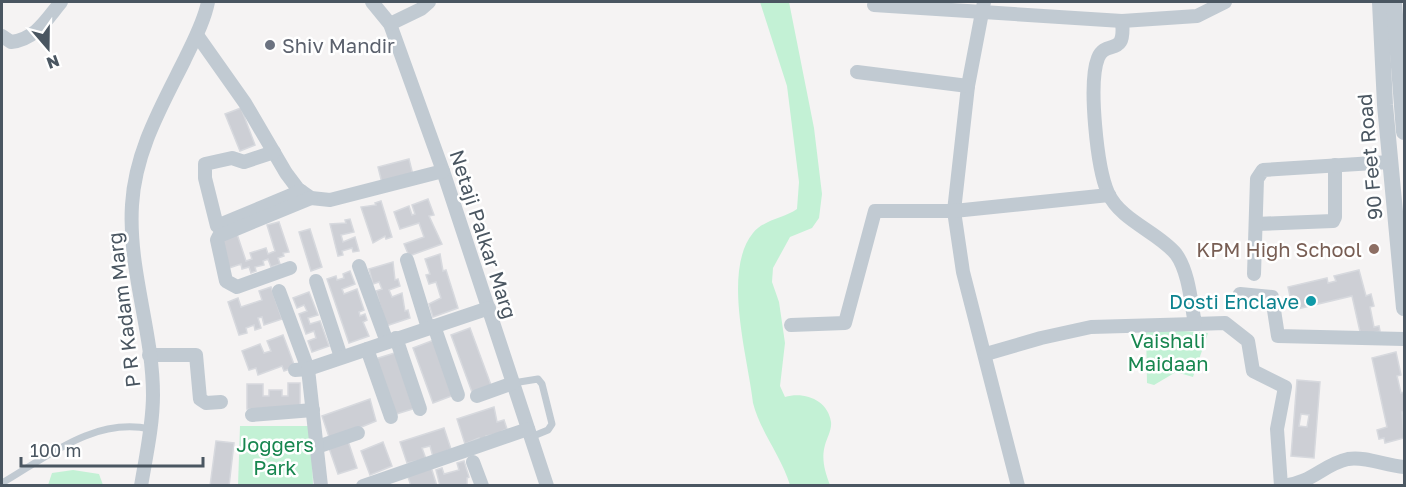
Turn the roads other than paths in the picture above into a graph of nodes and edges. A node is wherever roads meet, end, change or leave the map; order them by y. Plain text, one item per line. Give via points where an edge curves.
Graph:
1 (61, 2) edge
2 (208, 2) edge
3 (372, 2) edge
4 (429, 2) edge
5 (1225, 2) edge
6 (1380, 2) edge
7 (1394, 2) edge
8 (874, 5) dead end
9 (984, 7) edge
10 (1122, 21) junction
11 (390, 24) junction
12 (197, 35) junction
13 (2, 36) edge
14 (857, 72) dead end
15 (968, 86) junction
16 (1393, 105) junction
17 (1404, 132) edge
18 (274, 152) junction
19 (1390, 162) junction
20 (1335, 165) junction
21 (443, 171) junction
22 (306, 194) junction
23 (1109, 195) junction
24 (954, 212) junction
25 (1400, 217) edge
26 (1256, 224) junction
27 (407, 260) dead end
28 (359, 266) dead end
29 (290, 268) dead end
30 (1254, 274) dead end
31 (1403, 280) edge
32 (316, 281) dead end
33 (279, 291) dead end
34 (1240, 294) dead end
35 (489, 308) junction
36 (1404, 308) edge
37 (1195, 324) junction
38 (791, 325) dead end
39 (431, 327) junction
40 (1404, 339) edge
41 (392, 340) junction
42 (367, 348) junction
43 (986, 354) junction
44 (149, 355) junction
45 (341, 357) junction
46 (301, 369) junction
47 (513, 383) junction
48 (458, 395) dead end
49 (477, 396) dead end
50 (221, 402) dead end
51 (420, 409) dead end
52 (313, 411) junction
53 (252, 415) dead end
54 (391, 417) dead end
55 (150, 429) junction
56 (358, 433) dead end
57 (530, 433) junction
58 (317, 447) junction
59 (473, 462) dead end
60 (1404, 467) edge
61 (2, 483) edge
62 (544, 485) edge
63 (141, 486) edge
64 (321, 486) edge
65 (363, 486) edge
66 (482, 486) edge
67 (1018, 486) edge
68 (1282, 486) edge

1 - 13 street via 36,33 10,42
2 - 12 street, P R Kadam Marg
3 - 11 street, Netaji Palkar Marg
4 - 11 street
5 - 10 street via 1197,16
6 - 16 street, 90 Feet Road
7 - 16 street, 90 Feet Road
8 - 9 street
9 - 10 street
9 - 15 street
10 - 23 street via 1123,40 1099,55 1096,72 1097,155
11 - 21 street, Netaji Palkar Marg
12 - 18 street
12 - 44 street, P R Kadam Marg via 154,120 136,168 132,257
14 - 15 street
15 - 24 street
16 - 17 street, 90 Feet Road
16 - 19 street, 90 Feet Road
18 - 22 street via 286,173
18 - 22 street via 244,162 232,158 206,164 205,178 217,226
19 - 20 street
19 - 25 street, 90 Feet Road
20 - 26 street via 1263,170 1257,179
20 - 26 street via 1333,221
21 - 22 street via 330,200
21 - 35 street, Netaji Palkar Marg
22 - 29 street via 217,240 226,281 231,285 237,287
23 - 24 street
23 - 37 street via 1132,221 1176,254
24 - 38 street via 875,211 845,323
24 - 43 street via 963,272
25 - 31 street, 90 Feet Road
26 - 30 street
27 - 39 street
28 - 41 street
31 - 36 street, 90 Feet Road
32 - 45 street
33 - 46 street
34 - 40 street via 1272,297 1278,336
35 - 39 street
35 - 47 street, Netaji Palkar Marg
37 - 43 street via 1091,327
37 - 68 street via 1225,323 1248,341 1253,372 1285,387 1277,429
39 - 41 street
39 - 48 street
41 - 42 street
41 - 51 street
42 - 45 street
42 - 54 street
43 - 67 street
44 - 50 street via 196,355 200,399 206,403
44 - 55 street, P R Kadam Marg via 153,395
45 - 46 street
46 - 52 street
47 - 49 street
47 - 57 street, Netaji Palkar Marg
47 - 57 lane via 532,378 542,384 552,424 548,430
52 - 53 street
52 - 58 street
55 - 61 lane via 114,426 94,431
55 - 63 street, P R Kadam Marg
56 - 58 street
57 - 62 street, Netaji Palkar Marg
57 - 65 street
58 - 64 street
59 - 66 street
60 - 68 street via 1360,458 1346,460 1311,479

